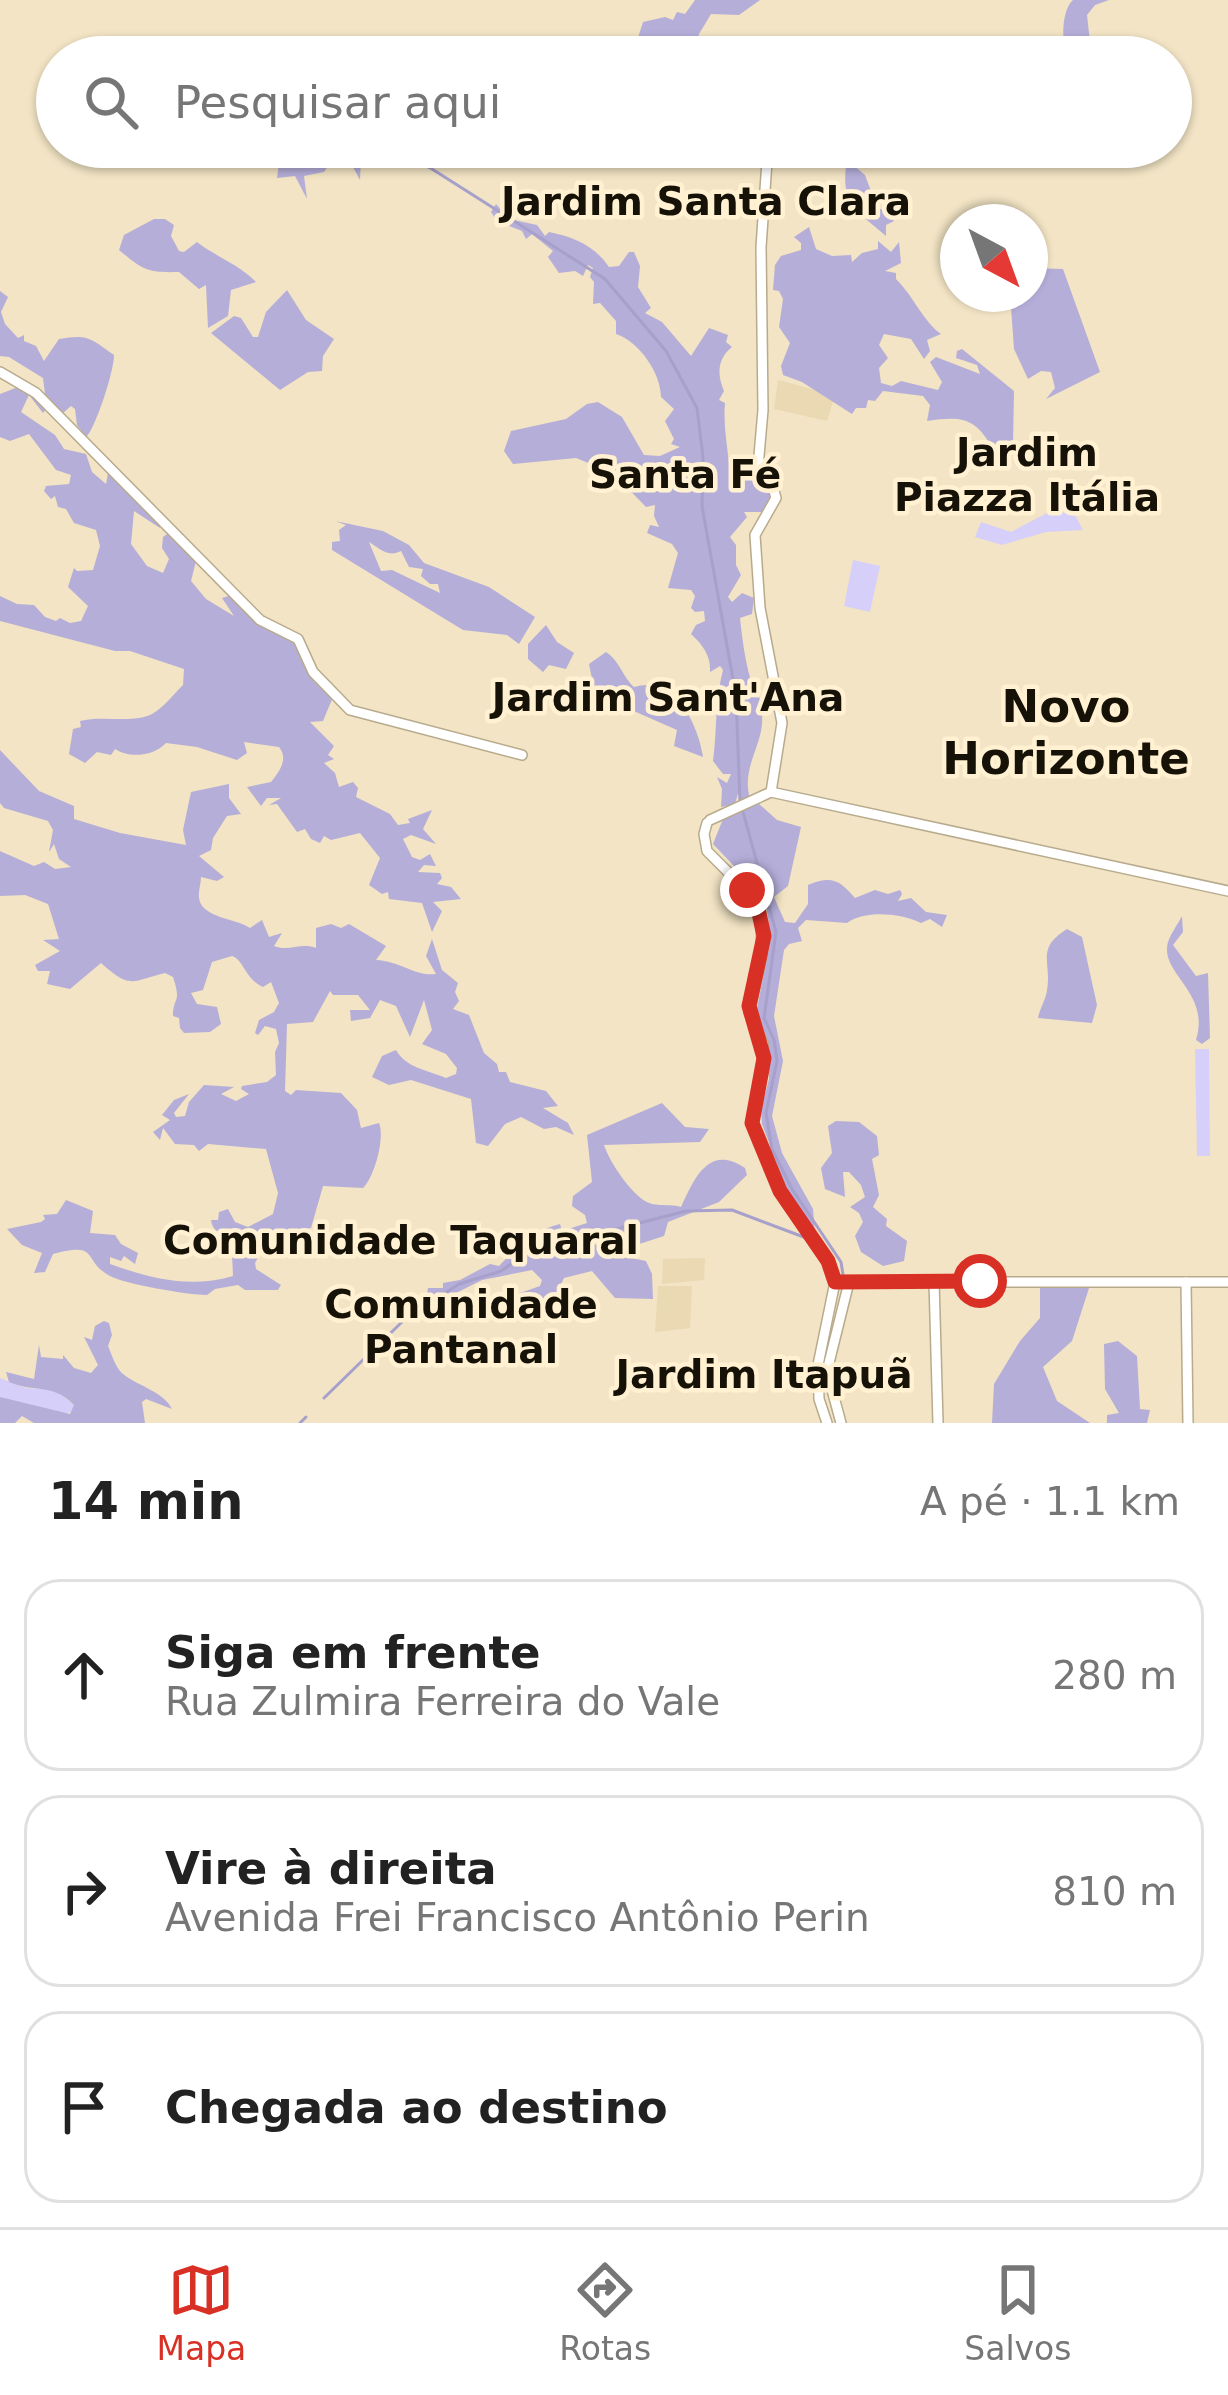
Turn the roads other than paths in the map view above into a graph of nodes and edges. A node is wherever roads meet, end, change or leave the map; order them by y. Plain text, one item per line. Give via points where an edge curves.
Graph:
1 (767, 168) edge
2 (0, 372) edge
3 (522, 755) dead end
4 (771, 792) junction
5 (1228, 891) edge
6 (934, 1281) junction
7 (843, 1282) junction
8 (1186, 1282) junction
9 (1228, 1282) edge
10 (1188, 1417) edge
11 (827, 1423) edge
12 (841, 1423) edge
13 (938, 1423) edge

1 - 4 street via 758,466 776,498 755,550 782,723
2 - 3 street via 29,387 260,620 298,638 313,672 350,710
4 - 5 street
4 - 7 street via 708,822 707,851 753,897 761,917 749,1012 764,1066 752,1123 780,1191
6 - 7 street
6 - 8 street
6 - 13 street
7 - 11 street via 818,1365
7 - 12 street via 827,1372
8 - 9 street
8 - 10 street

